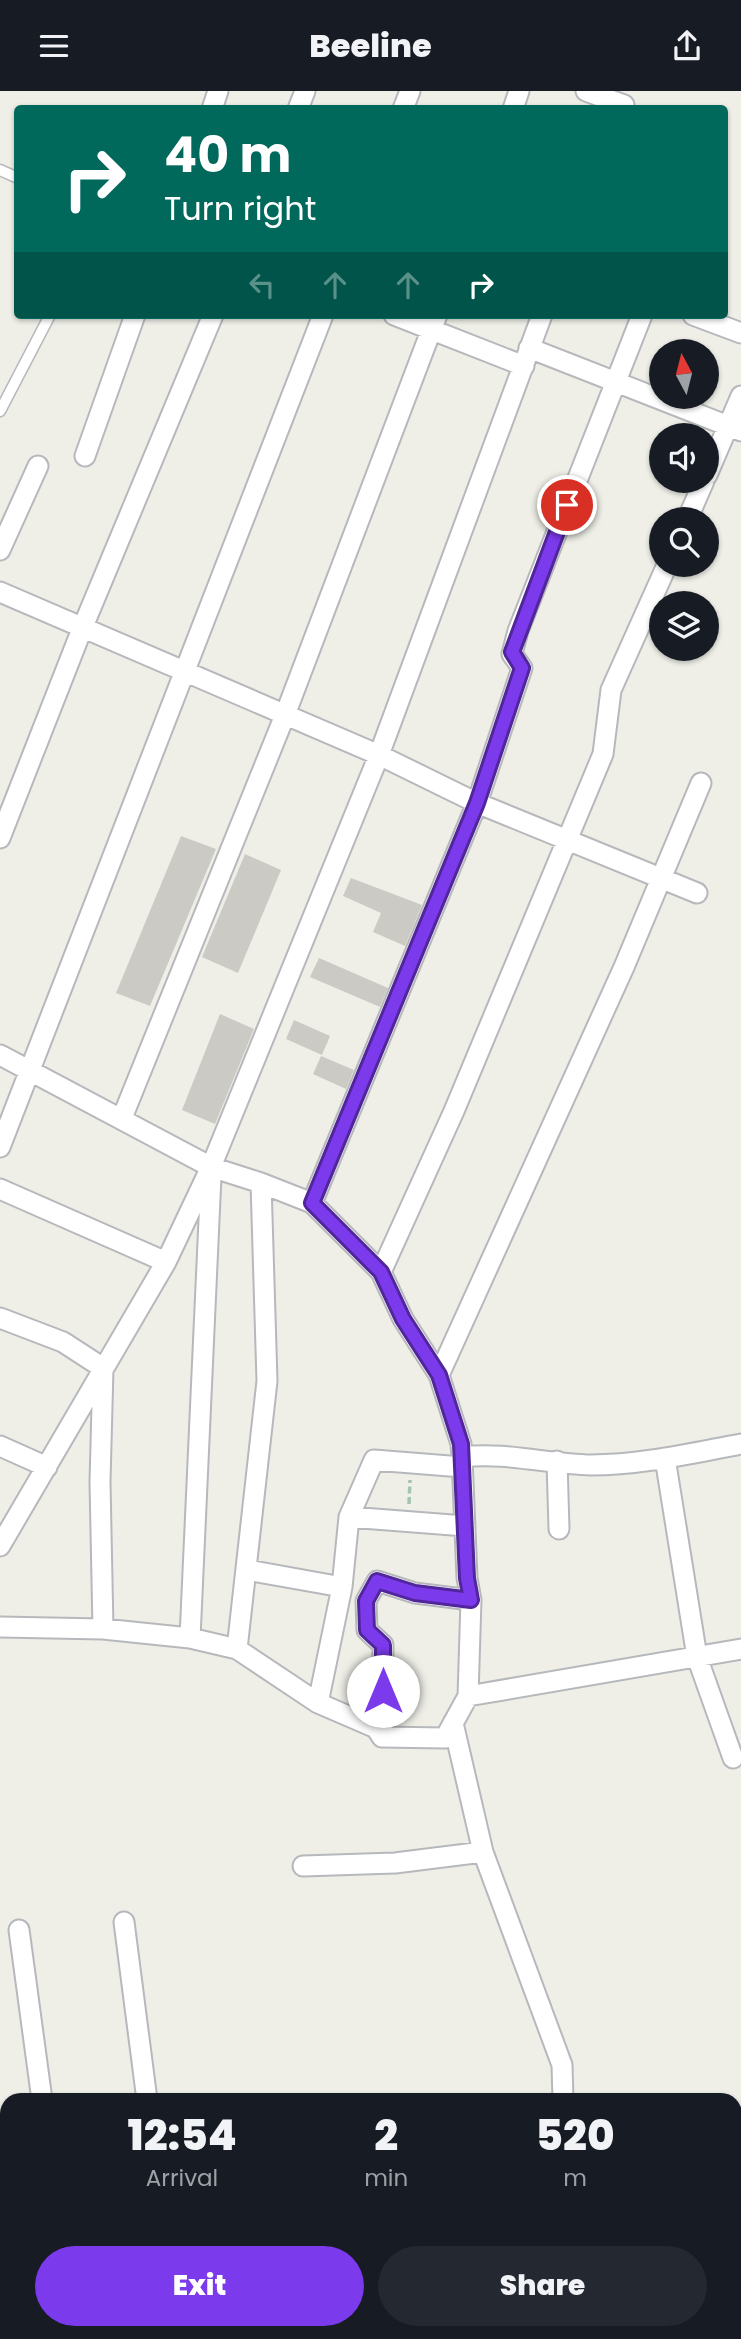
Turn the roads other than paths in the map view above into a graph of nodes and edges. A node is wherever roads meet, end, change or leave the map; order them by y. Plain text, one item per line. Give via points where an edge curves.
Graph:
1 (586, 91) edge
2 (625, 101) edge
3 (48, 319) edge
4 (134, 319) edge
5 (211, 319) edge
6 (321, 319) edge
7 (417, 319) edge
8 (540, 319) edge
9 (640, 319) edge
10 (703, 319) edge
11 (435, 322) edge
12 (741, 333) edge
13 (526, 357) junction
14 (616, 380) junction
15 (741, 396) edge
16 (0, 411) edge
17 (735, 428) edge
18 (719, 455) edge
19 (85, 456) dead end
20 (38, 466) dead end
21 (0, 550) edge
22 (662, 577) edge
23 (0, 592) edge
24 (82, 628) junction
25 (184, 672) junction
26 (285, 715) junction
27 (379, 755) junction
28 (701, 783) dead end
29 (477, 803) junction
30 (0, 838) edge
31 (566, 840) junction
32 (660, 878) junction
33 (698, 893) dead end
34 (0, 1055) edge
35 (30, 1070) junction
36 (122, 1118) junction
37 (0, 1147) edge
38 (211, 1167) junction
39 (261, 1183) junction
40 (0, 1189) edge
41 (312, 1203) junction
42 (166, 1262) junction
43 (381, 1272) junction
44 (0, 1318) edge
45 (103, 1368) junction
46 (439, 1375) junction
47 (741, 1444) edge
48 (0, 1446) edge
49 (665, 1458) junction
50 (557, 1461) junction
51 (462, 1462) junction
52 (47, 1467) junction
53 (349, 1517) junction
54 (465, 1526) junction
55 (559, 1529) dead end
56 (0, 1546) edge
57 (247, 1570) junction
58 (342, 1587) junction
59 (471, 1600) junction
60 (0, 1627) edge
61 (103, 1629) junction
62 (190, 1638) junction
63 (237, 1649) junction
64 (741, 1649) edge
65 (697, 1657) junction
66 (468, 1696) junction
67 (318, 1703) junction
68 (453, 1723) junction
69 (382, 1737) junction
70 (733, 1758) dead end
71 (483, 1852) junction
72 (303, 1866) dead end
73 (124, 1922) dead end
74 (19, 1930) dead end
75 (41, 2093) edge
76 (146, 2093) edge
77 (565, 2093) edge

1 - 2 street
3 - 16 lane
4 - 19 street
5 - 24 street
6 - 25 street
7 - 11 street
8 - 13 street
9 - 14 street
10 - 12 street
11 - 13 street
11 - 26 street
13 - 14 street
13 - 27 street
14 - 17 street
14 - 29 street via 518,631 512,654 522,668
15 - 17 street
17 - 18 street
20 - 21 street
22 - 31 street via 611,690 603,754
23 - 24 street
24 - 25 street
24 - 30 street
25 - 26 street
25 - 35 street
26 - 27 street
26 - 36 street
27 - 29 street
27 - 38 street
28 - 32 street
29 - 31 street
29 - 41 street
31 - 32 street
31 - 43 street via 454,1111
32 - 33 street
32 - 46 street
34 - 35 street
35 - 36 street
35 - 37 street
36 - 38 street
38 - 39 street
38 - 42 street
38 - 62 street
39 - 41 street
39 - 57 street via 267,1381
40 - 42 street
41 - 43 street
42 - 45 street
43 - 46 street via 403,1319
44 - 45 street via 63,1342
45 - 52 street
45 - 61 street
46 - 51 street via 461,1444
47 - 49 street
48 - 52 street
49 - 50 street via 592,1465
49 - 65 street
50 - 51 street via 510,1455
50 - 55 street
51 - 53 street via 374,1460
51 - 54 street
52 - 56 street
53 - 54 street
53 - 58 street
54 - 59 street
57 - 58 street
57 - 63 street
58 - 67 street
59 - 66 street
59 - 69 street via 415,1593 377,1581 366,1601 367,1630 383,1645
60 - 61 street
61 - 62 street
62 - 63 street
63 - 67 street
64 - 65 street
65 - 66 street
65 - 70 street
66 - 68 street
67 - 69 street via 376,1728
68 - 69 street via 445,1738
68 - 71 street
71 - 72 street via 395,1863
71 - 77 street via 562,2066
73 - 76 street
74 - 75 street

